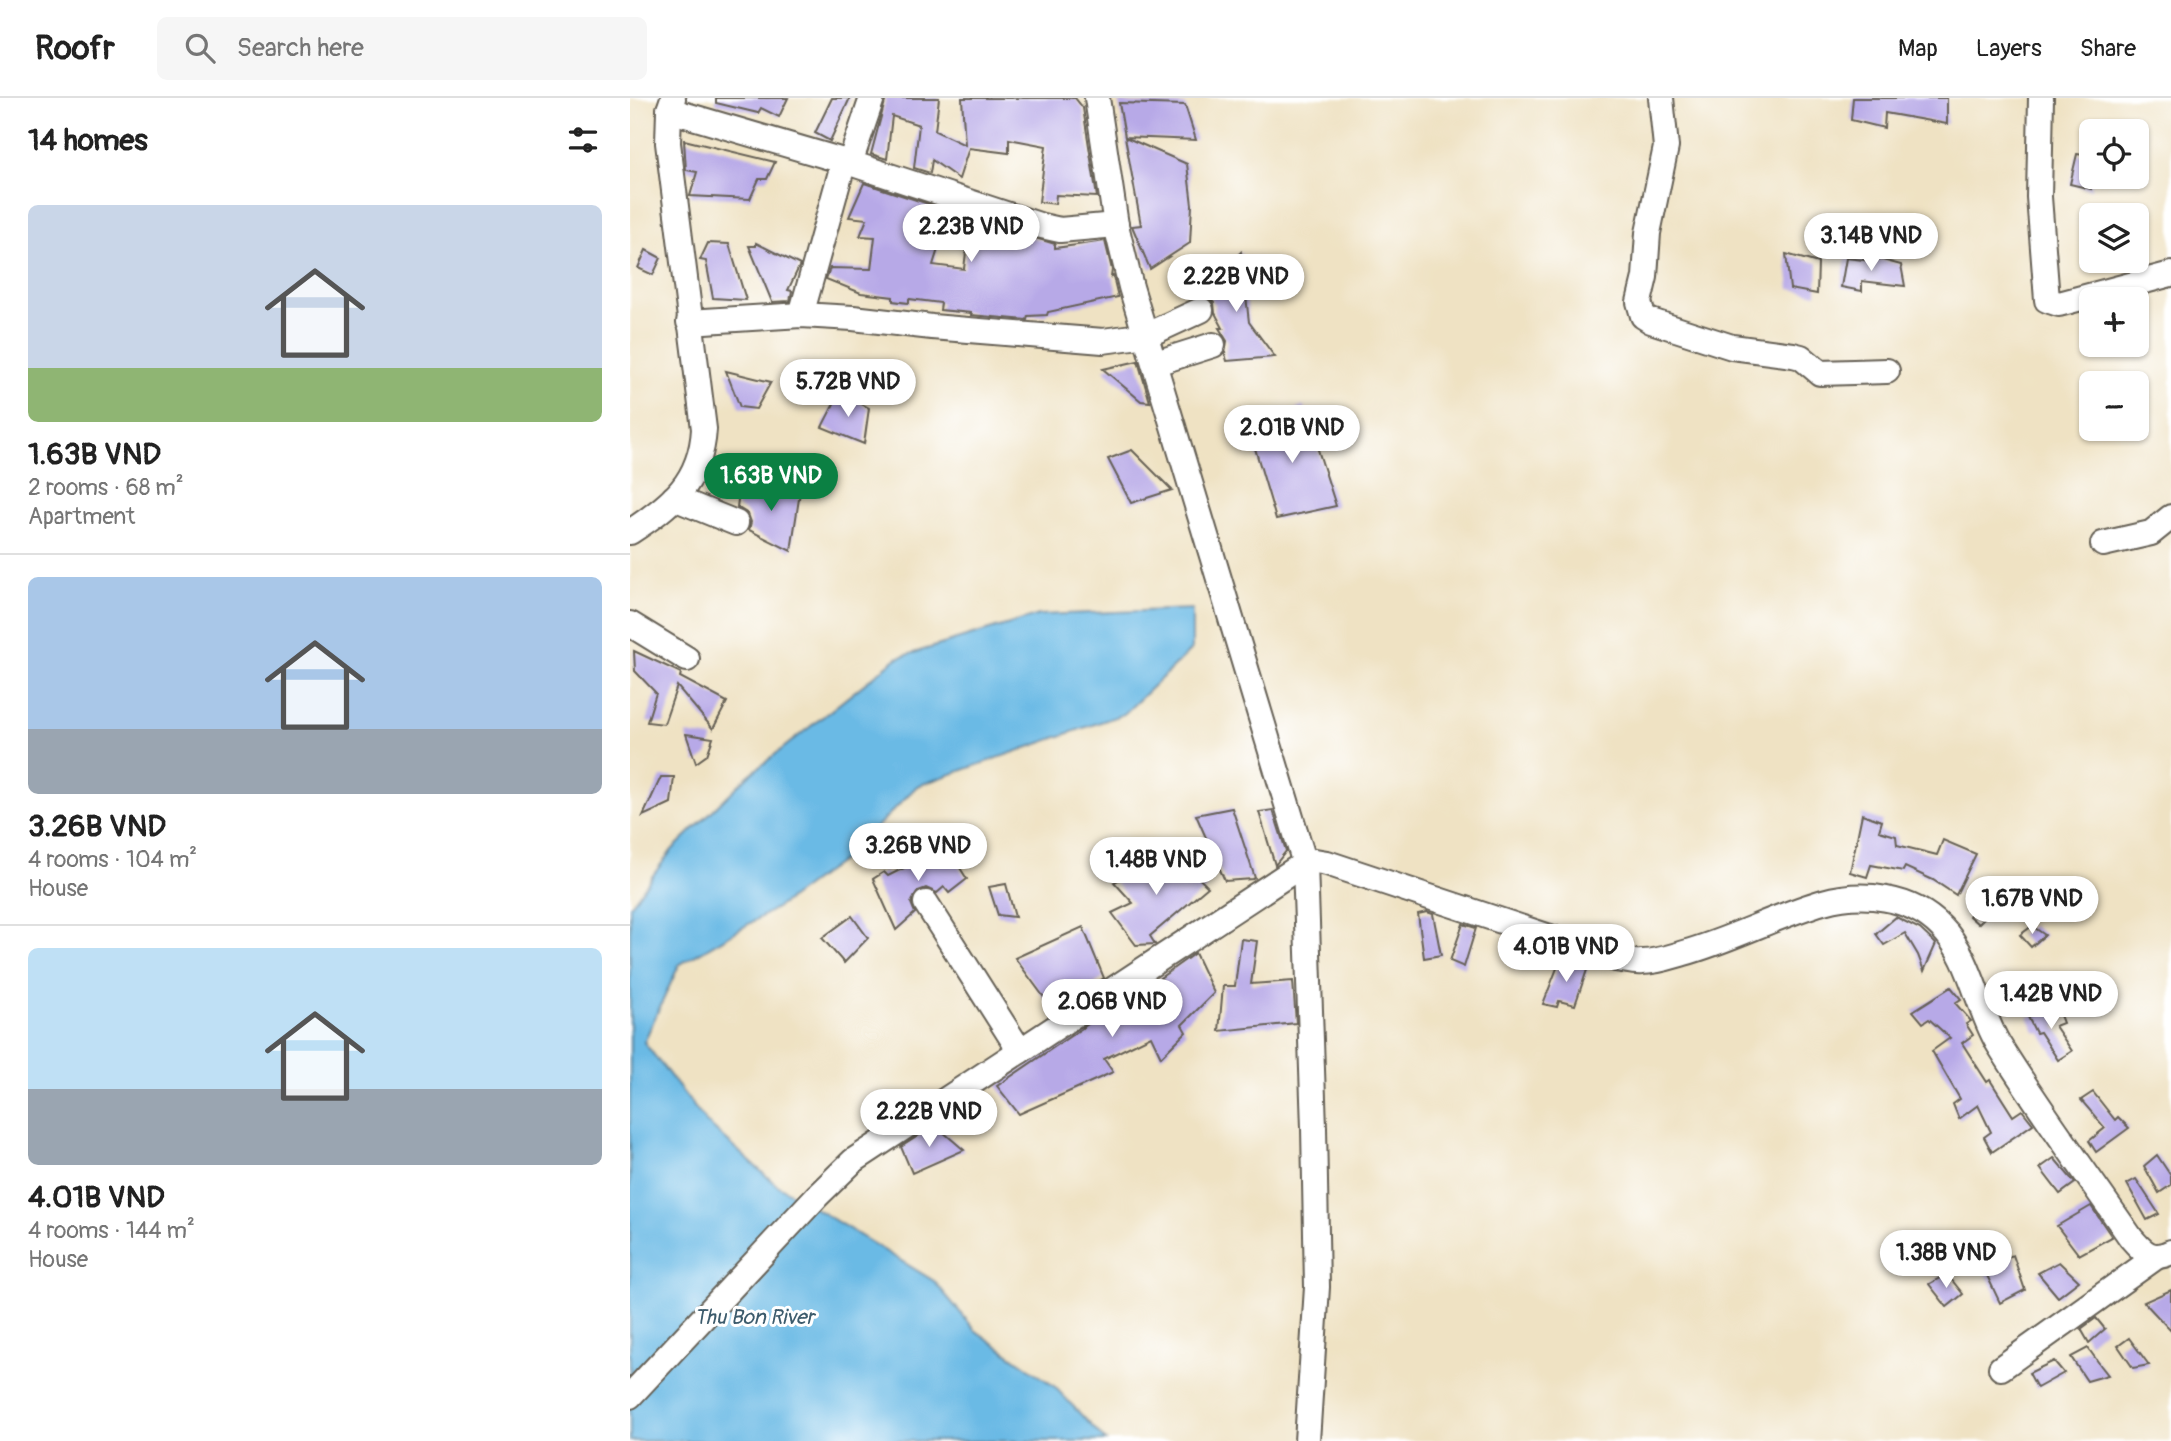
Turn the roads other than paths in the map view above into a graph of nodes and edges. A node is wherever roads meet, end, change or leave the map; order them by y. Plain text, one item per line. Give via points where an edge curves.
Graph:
1 (872, 98) edge
2 (1097, 98) edge
3 (1661, 98) edge
4 (2041, 98) edge
5 (671, 104) edge
6 (847, 162) junction
7 (1116, 225) junction
8 (2171, 274) edge
9 (1201, 310) dead end
10 (801, 315) junction
11 (689, 322) junction
12 (1147, 335) junction
13 (1213, 345) dead end
14 (1156, 363) junction
15 (1887, 371) dead end
16 (674, 498) junction
17 (2171, 517) edge
18 (736, 523) dead end
19 (630, 532) edge
20 (2104, 544) dead end
21 (630, 624) edge
22 (687, 659) dead end
23 (1304, 864) junction
24 (926, 903) dead end
25 (1020, 1051) junction
26 (2167, 1254) edge
27 (2001, 1368) dead end
28 (630, 1396) edge
29 (1307, 1441) edge

1 - 6 street
2 - 7 street
3 - 15 street via 1667,147 1648,233 1639,302 1643,316 1732,347 1793,355 1820,373
4 - 8 street via 2039,197 2047,300 2059,304
5 - 6 street
5 - 11 street via 668,142
6 - 7 street via 1042,226 1060,230
6 - 10 street
7 - 12 street
9 - 12 street
10 - 11 street
10 - 12 street via 1104,341
11 - 16 street via 703,450
12 - 14 street
13 - 14 street
14 - 23 street
16 - 18 street
16 - 19 street
17 - 20 street via 2151,533
21 - 22 street
23 - 25 street
23 - 26 street via 1327,863 1616,959 1642,962 1716,944 1834,899 1856,895 1887,898 1917,910 1942,927 1957,949 1998,1043 2131,1238 2148,1255
23 - 29 street via 1317,1287
24 - 25 street
25 - 28 street via 853,1161
26 - 27 street

